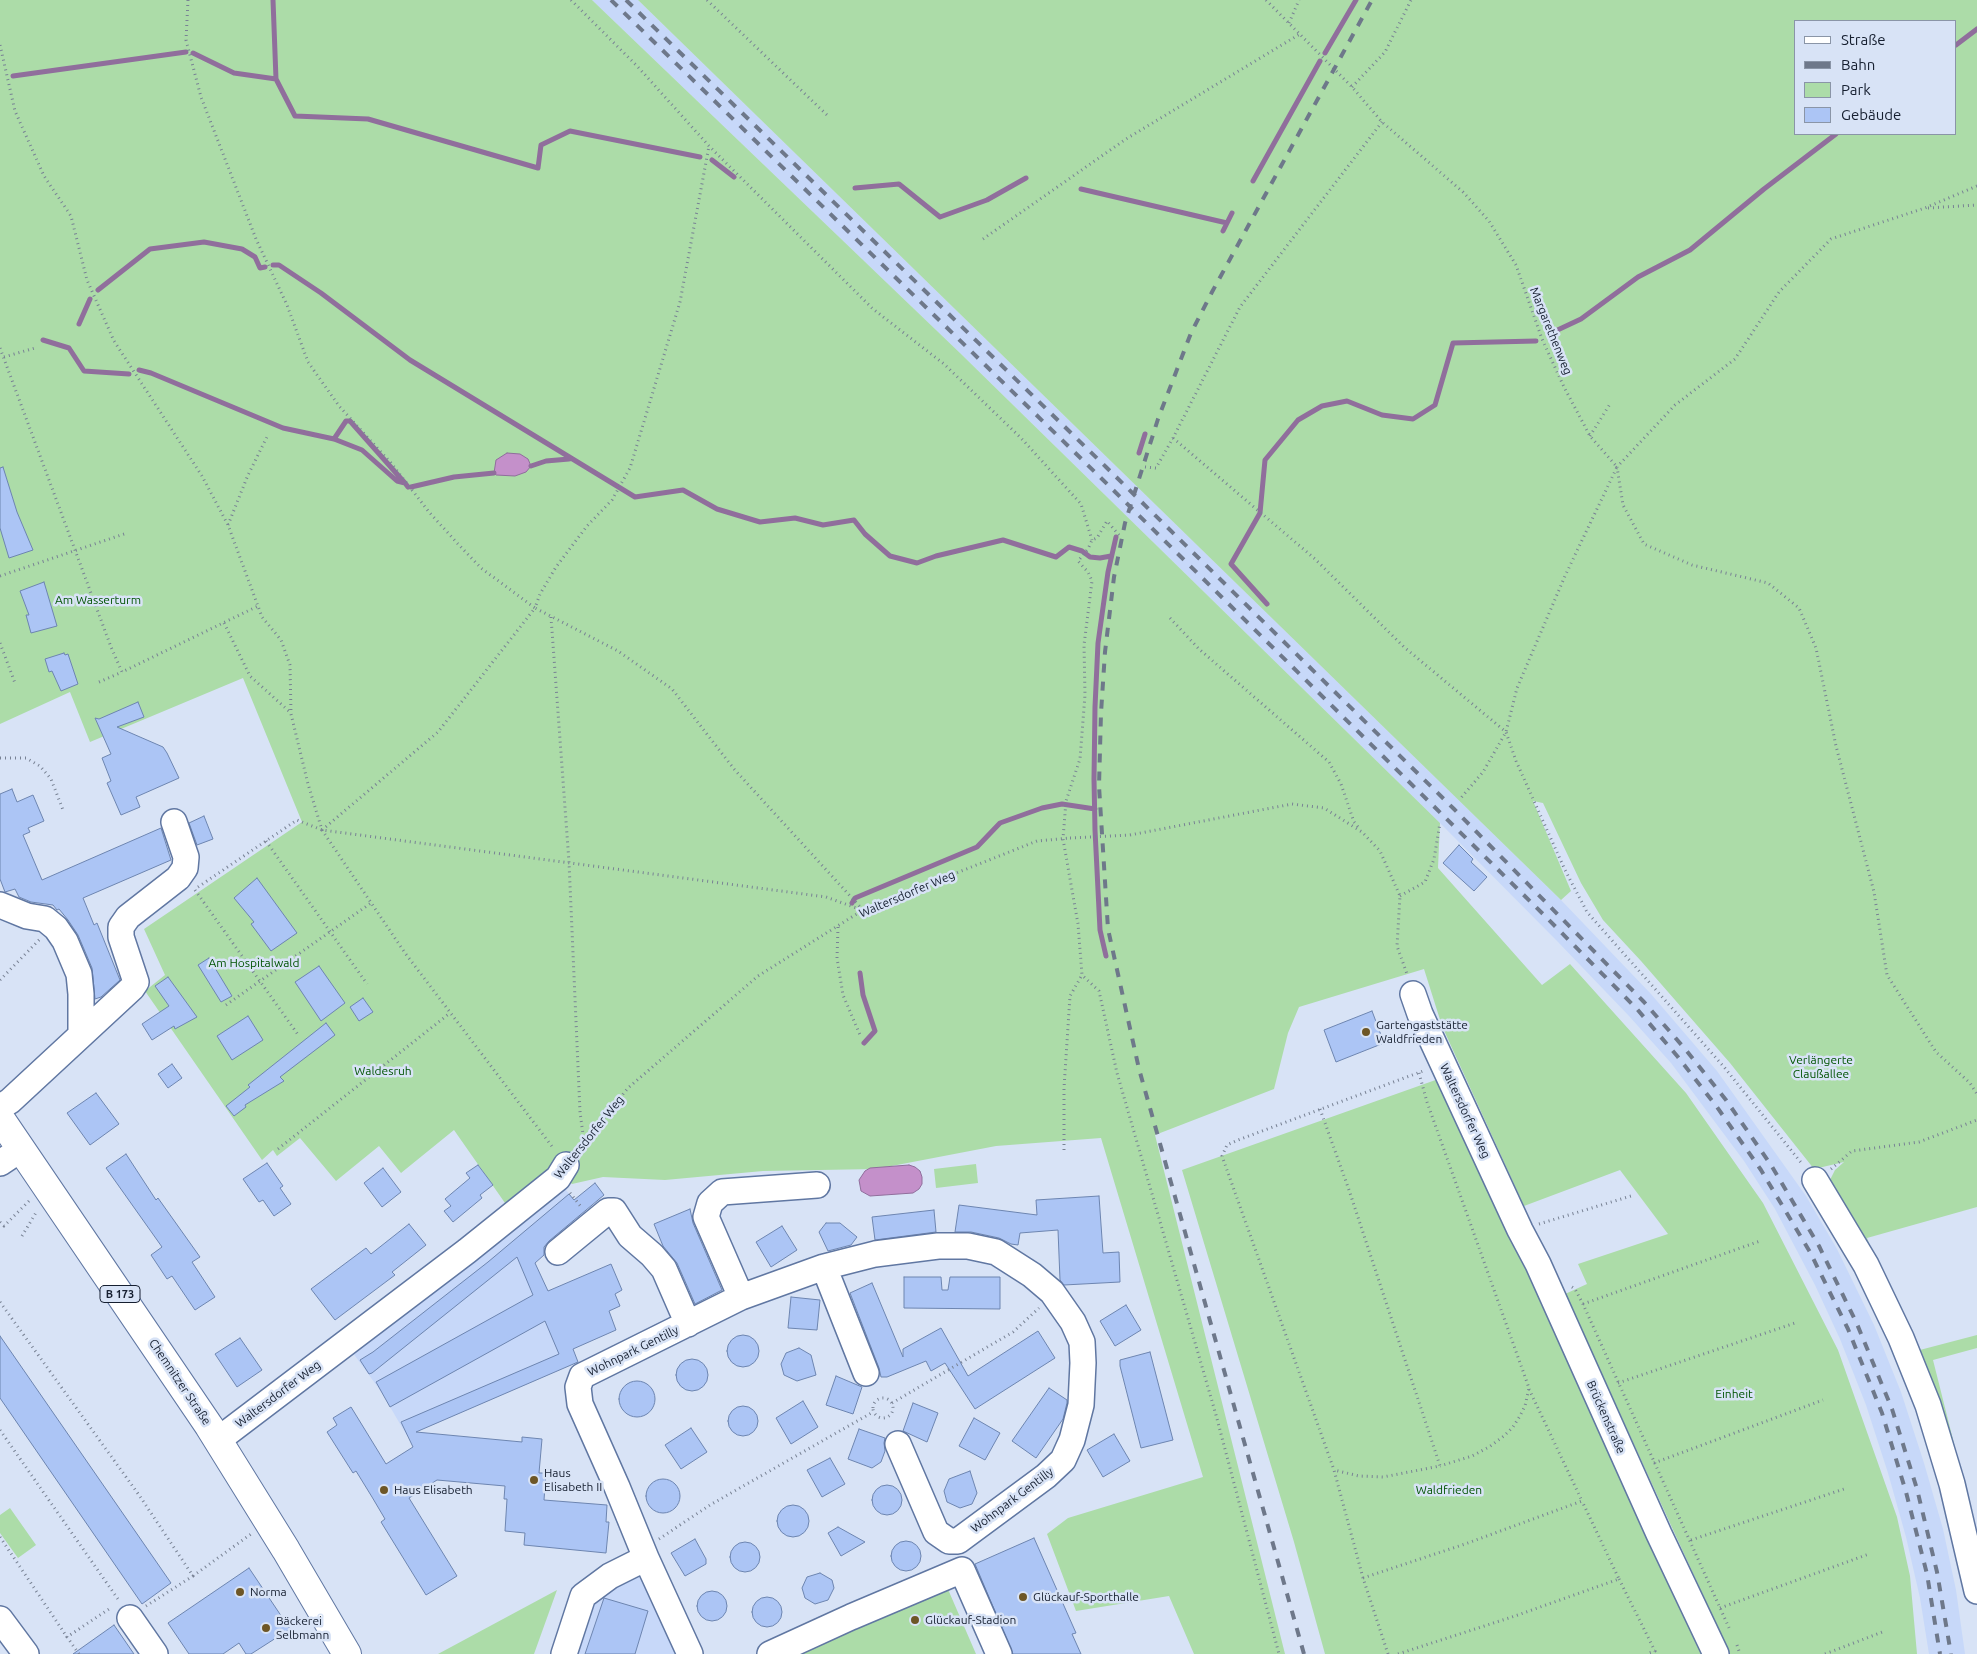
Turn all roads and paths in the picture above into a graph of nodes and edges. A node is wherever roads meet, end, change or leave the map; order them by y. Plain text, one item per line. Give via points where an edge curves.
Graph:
1 (188, 0) edge
2 (571, 0) edge
3 (707, 0) edge
4 (1266, 0) edge
5 (1299, 0) edge
6 (1411, 0) edge
7 (1289, 23) junction
8 (1300, 34) junction
9 (0, 45) edge
10 (1352, 87) junction
11 (828, 115) dead end
12 (1382, 122) junction
13 (709, 146) junction
14 (1977, 186) edge
15 (1977, 205) edge
16 (1925, 208) junction
17 (983, 239) dead end
18 (0, 348) edge
19 (35, 348) dead end
20 (4, 358) junction
21 (1610, 404) dead end
22 (268, 435) dead end
23 (1590, 436) junction
24 (1173, 438) junction
25 (1145, 467) dead end
26 (1616, 468) junction
27 (228, 525) junction
28 (127, 533) dead end
29 (1119, 535) dead end
30 (1092, 540) junction
31 (76, 550) junction
32 (0, 576) edge
33 (258, 606) junction
34 (535, 608) junction
35 (551, 617) junction
36 (1170, 618) dead end
37 (224, 623) junction
38 (0, 642) edge
39 (122, 672) junction
40 (99, 682) dead end
41 (15, 683) dead end
42 (291, 714) junction
43 (1506, 732) junction
44 (0, 758) edge
45 (1460, 799) dead end
46 (63, 810) dead end
47 (174, 822) dead end
48 (1440, 823) dead end
49 (322, 830) junction
50 (1362, 832) junction
51 (1064, 839) junction
52 (266, 841) junction
53 (569, 862) junction
54 (194, 890) junction
55 (187, 895) dead end
56 (1400, 896) junction
57 (371, 902) junction
58 (0, 904) edge
59 (863, 910) junction
60 (45, 919) junction
61 (838, 926) junction
62 (330, 932) junction
63 (1082, 975) junction
64 (0, 980) edge
65 (260, 981) junction
66 (367, 984) dead end
67 (1413, 994) joint
68 (226, 1005) dead end
69 (450, 1012) junction
70 (1378, 1027) dead end
71 (81, 1034) junction
72 (860, 1035) dead end
73 (299, 1036) dead end
74 (1415, 1042) dead end
75 (1444, 1065) junction
76 (1419, 1073) junction
77 (1977, 1094) edge
78 (0, 1107) edge
79 (1320, 1109) junction
80 (0, 1118) edge
81 (1977, 1120) edge
82 (584, 1143) junction
83 (278, 1149) dead end
84 (1064, 1150) dead end
85 (11, 1156) edge
86 (562, 1172) junction
87 (1497, 1180) joint
88 (1815, 1180) junction
89 (817, 1185) dead end
90 (1631, 1196) dead end
91 (31, 1199) dead end
92 (38, 1208) dead end
93 (0, 1222) edge
94 (593, 1222) junction
95 (1520, 1230) junction
96 (22, 1236) dead end
97 (1760, 1242) dead end
98 (558, 1252) dead end
99 (824, 1267) junction
100 (1568, 1284) dead end
101 (1052, 1292) junction
102 (740, 1297) junction
103 (0, 1302) edge
104 (1583, 1304) junction
105 (1795, 1323) dead end
106 (688, 1324) junction
107 (866, 1373) dead end
108 (1618, 1383) junction
109 (1529, 1388) junction
110 (1823, 1400) dead end
111 (892, 1403) junction
112 (873, 1412) junction
113 (0, 1430) edge
114 (218, 1440) junction
115 (898, 1444) dead end
116 (1654, 1463) junction
117 (1440, 1466) junction
118 (1334, 1470) junction
119 (1847, 1488) dead end
120 (1582, 1501) junction
121 (268, 1521) junction
122 (0, 1537) edge
123 (1691, 1540) junction
124 (958, 1541) junction
125 (644, 1554) junction
126 (1869, 1554) dead end
127 (962, 1570) junction
128 (192, 1576) junction
129 (1363, 1578) junction
130 (1619, 1579) junction
131 (1977, 1591) edge
132 (1720, 1608) junction
133 (125, 1609) junction
134 (0, 1619) edge
135 (1885, 1631) dead end
136 (67, 1637) junction
137 (1656, 1652) edge
138 (26, 1654) edge
139 (78, 1654) edge
140 (155, 1654) edge
141 (347, 1654) edge
142 (564, 1654) edge
143 (690, 1654) edge
144 (770, 1654) edge
145 (999, 1654) edge
146 (1279, 1654) edge
147 (1388, 1654) edge
148 (1398, 1654) edge
149 (1646, 1654) edge
150 (1716, 1654) edge
151 (1740, 1654) edge
152 (1825, 1654) edge

1 - 34 path via 186,40 201,97 308,362 339,406 391,463 429,512 482,568
2 - 13 path via 638,67
3 - 11 path
4 - 7 path, Margarethenweg
5 - 7 path
6 - 10 path via 1385,52
7 - 8 path, Margarethenweg
8 - 10 path, Margarethenweg
8 - 17 path via 1126,140
9 - 27 path via 15,111 44,176 71,216 87,280 114,341 202,476
10 - 12 path, Margarethenweg
12 - 23 path, Margarethenweg via 1463,192 1489,221 1516,265 1542,338
12 - 24 path via 1240,307
13 - 30 path via 873,309 944,364 1021,438 1081,504
13 - 34 path via 680,302 630,468 612,500 587,526 556,567
14 - 16 path
15 - 16 path
16 - 26 path via 1831,239 1779,292 1735,359 1675,405
18 - 20 path
19 - 20 path
20 - 31 path
21 - 23 path
22 - 27 path
23 - 26 path, Margarethenweg
24 - 25 path via 1156,468
24 - 43 path via 1315,559 1404,648
26 - 43 path via 1565,576 1518,688
26 - 77 path via 1623,505 1644,544 1692,565 1768,583 1799,608 1816,648 1836,746 1874,892 1887,975 1936,1052 1970,1083
27 - 33 path
28 - 31 path
29 - 30 path via 1107,521 1098,538
30 - 51 path via 1079,564 1092,580 1084,645 1085,695 1080,760 1066,801
31 - 32 path
31 - 39 path
33 - 37 path
33 - 42 path via 262,617 281,640 290,666
34 - 35 path
34 - 49 path via 438,732
35 - 53 path
35 - 59 path via 618,651 672,689 734,769
36 - 50 path via 1199,649 1329,762 1341,784 1354,822
37 - 39 path
37 - 42 path via 250,676
38 - 41 path
39 - 40 path
42 - 49 path
43 - 45 path via 1483,772
43 - 88 path via 1565,870 1587,912 1724,1067
44 - 46 path via 26,758 40,766 52,779
47 - 71 street via 186,857 186,868 128,917 121,927 121,938 136,982
48 - 56 path via 1434,859 1425,882
49 - 52 path via 297,820
49 - 53 path
49 - 57 path
50 - 51 path, Waltersdorfer Weg, bridge via 1324,808 1292,804 1130,835
50 - 56 path, Waltersdorfer Weg via 1380,851
51 - 59 path, Waltersdorfer Weg via 1037,841
51 - 63 path via 1078,924
52 - 54 path
52 - 62 path
53 - 59 path via 826,897
53 - 82 path
54 - 55 path
54 - 65 path
56 - 67 path, Waltersdorfer Weg via 1397,946
57 - 62 path
57 - 69 path
58 - 60 street via 26,916
59 - 61 path, Waltersdorfer Weg
60 - 64 path via 40,939
60 - 71 street via 56,928 79,974
61 - 72 path via 837,958 843,995
61 - 82 path, Waltersdorfer Weg via 751,982 628,1088
62 - 65 path
62 - 66 path
63 - 84 path via 1070,996
63 - 146 path via 1099,991 1118,1073 1216,1415
65 - 68 path
65 - 73 path
67 - 75 street, Waltersdorfer Weg
69 - 83 path
69 - 86 path
70 - 74 path via 1382,1025 1386,1034
71 - 78 street
75 - 76 path
75 - 87 street, Waltersdorfer Weg
76 - 79 path
76 - 109 path
79 - 117 path
79 - 118 path via 1227,1145 1222,1156
80 - 85 main road, Chemnitzer Straße / B 173
81 - 88 path via 1919,1142 1852,1151
82 - 86 path, Waltersdorfer Weg
85 - 114 main road, Chemnitzer Straße / B 173
86 - 94 path
86 - 114 street, Waltersdorfer Weg via 414,1292
87 - 95 street, Brückenstraße
88 - 131 street via 1866,1265 1928,1405 1952,1484
89 - 102 street via 722,1192 710,1203 706,1217
90 - 95 path
91 - 93 path via 4,1226
92 - 96 path
94 - 98 street
94 - 106 street via 608,1211 614,1211 630,1236 664,1269
95 - 150 street, Brückenstraße
97 - 104 path
99 - 101 street, Wohnpark Gentilly via 875,1254 938,1246 968,1246 996,1252
99 - 102 street, Wohnpark Gentilly
99 - 107 street
100 - 104 path via 1576,1289
101 - 111 path via 1013,1332
101 - 124 street, Wohnpark Gentilly via 1073,1322 1082,1342 1081,1405 1072,1440 1063,1460 1046,1476
102 - 106 street, Wohnpark Gentilly
103 - 128 path via 139,1495
104 - 108 path
105 - 108 path
106 - 125 street, Wohnpark Gentilly via 582,1376 578,1387 580,1404
108 - 116 path
109 - 117 path via 1520,1416 1504,1436 1472,1456
109 - 120 path
110 - 116 path
111 - 112 path via 886,1398 879,1399 873,1404
111 - 112 path via 893,1411 887,1418 879,1418
112 - 125 path via 710,1505
113 - 133 path
114 - 121 main road, Chemnitzer Straße / B 173
115 - 124 street, Wohnpark Gentilly via 936,1532 949,1541
116 - 123 path
117 - 118 path via 1383,1478
118 - 129 path
119 - 123 path
120 - 129 path
120 - 130 path
121 - 128 path
121 - 141 main road, Chemnitzer Straße / B 173
122 - 136 path
123 - 132 path
124 - 127 street
125 - 142 street via 583,1596
125 - 143 street, Wohnpark Gentilly
126 - 132 path
127 - 144 street
127 - 145 street
128 - 133 path
129 - 147 path
130 - 137 path
130 - 148 path
132 - 151 path
133 - 136 path
133 - 140 street
134 - 138 street
135 - 152 path
136 - 139 path
137 - 149 path

